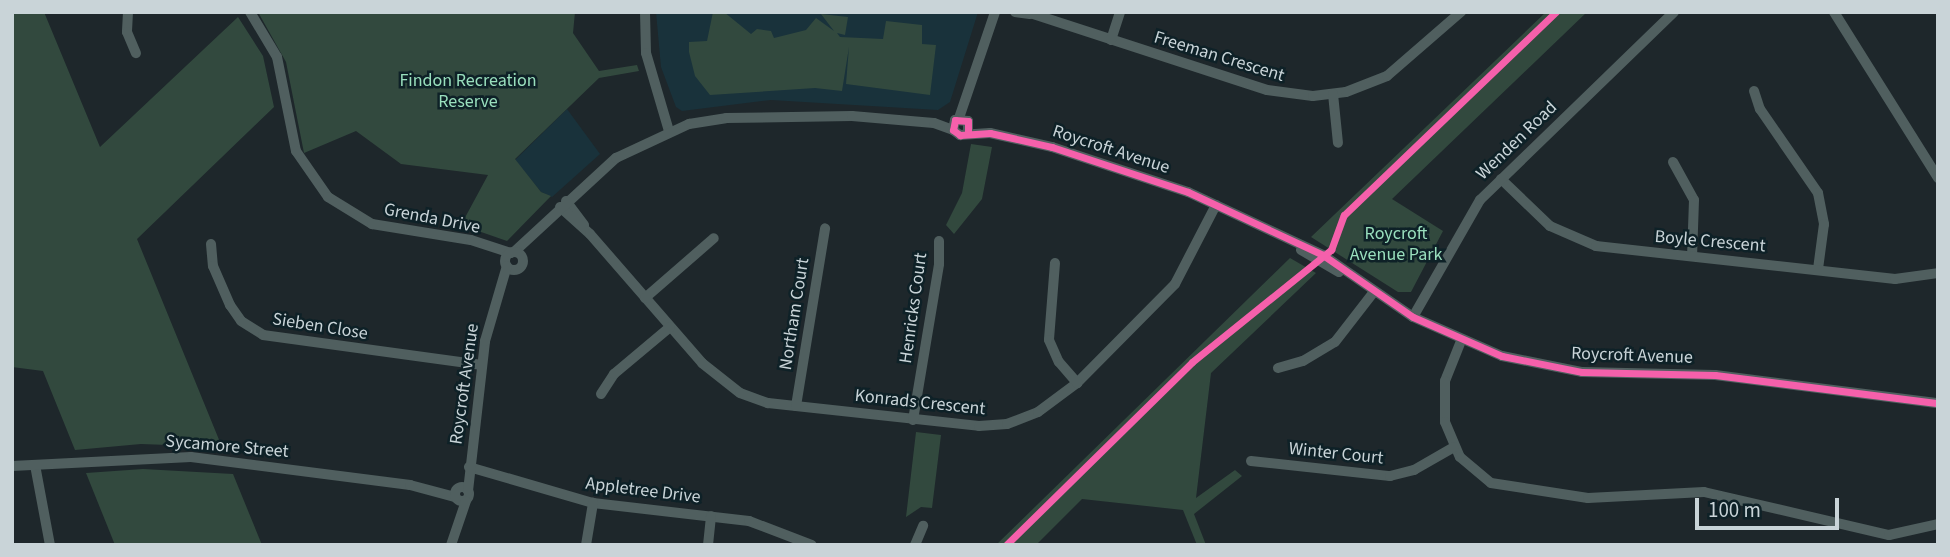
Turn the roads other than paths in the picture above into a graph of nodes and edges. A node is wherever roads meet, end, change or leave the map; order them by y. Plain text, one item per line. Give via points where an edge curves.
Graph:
1 (128, 12) edge
2 (250, 12) edge
3 (645, 12) edge
4 (995, 12) edge
5 (1015, 12) edge
6 (1120, 12) edge
7 (1461, 12) edge
8 (1674, 12) edge
9 (1834, 12) edge
10 (1028, 13) edge
11 (1111, 40) junction
12 (136, 53) dead end
13 (1754, 91) dead end
14 (1333, 94) junction
15 (963, 119) junction
16 (934, 123) junction
17 (672, 130) junction
18 (953, 130) junction
19 (968, 133) junction
20 (990, 133) junction
21 (1338, 144) dead end
22 (1673, 162) dead end
23 (1938, 178) edge
24 (1500, 179) junction
25 (563, 204) junction
26 (1216, 205) junction
27 (825, 228) dead end
28 (714, 238) dead end
29 (939, 242) dead end
30 (211, 244) dead end
31 (1692, 256) junction
32 (513, 260) junction
33 (1055, 263) dead end
34 (1818, 269) junction
35 (1938, 273) edge
36 (1373, 293) junction
37 (645, 299) junction
38 (1413, 317) junction
39 (670, 327) junction
40 (1461, 341) junction
41 (482, 365) junction
42 (1278, 368) dead end
43 (1077, 383) junction
44 (601, 394) dead end
45 (1938, 403) edge
46 (796, 406) junction
47 (913, 420) junction
48 (1454, 447) junction
49 (1251, 461) dead end
50 (35, 465) junction
51 (12, 466) edge
52 (469, 467) junction
53 (460, 494) junction
54 (593, 503) junction
55 (711, 516) junction
56 (1938, 524) edge
57 (923, 526) dead end
58 (50, 545) edge
59 (451, 545) edge
60 (586, 545) edge
61 (708, 545) edge
62 (812, 545) edge
63 (915, 545) edge

1 - 12 street via 127,32
2 - 32 street, Grenda Drive via 277,57 296,151 328,197 372,224 491,247
3 - 17 street via 646,53
4 - 15 street
5 - 10 street, Freeman Crescent
6 - 11 street
7 - 14 street, Freeman Crescent via 1402,67 1375,83
8 - 24 street, Wenden Road
9 - 23 street
10 - 11 street, Freeman Crescent
11 - 14 street, Freeman Crescent via 1267,90
13 - 34 street via 1760,109 1818,193 1824,224
14 - 21 street
15 - 16 street, Roycroft Avenue
15 - 18 street
15 - 19 street
15 - 20 street, Roycroft Avenue
16 - 17 street, Roycroft Avenue via 852,116 743,118
16 - 18 street, Roycroft Avenue
17 - 25 street, Roycroft Avenue via 616,159
18 - 19 street, Roycroft Avenue via 960,135
19 - 20 street, Roycroft Avenue
20 - 26 street, Roycroft Avenue via 1098,160
22 - 31 street via 1694,200
24 - 31 street, Boyle Crescent via 1542,220 1568,237 1611,248
24 - 38 street, Wenden Road via 1465,220
25 - 32 street, Roycroft Avenue
25 - 37 street, Konrads Crescent
26 - 36 street, Roycroft Avenue via 1323,255
26 - 43 street, Konrads Crescent via 1175,284
27 - 46 street, Northam Court
28 - 37 street
29 - 47 street, Henricks Court
30 - 41 street, Sieben Close via 213,266 234,313 263,335
31 - 34 street, Boyle Crescent
32 - 41 street, Roycroft Avenue via 494,306
33 - 43 street via 1049,340 1059,362
34 - 35 street, Boyle Crescent via 1906,280
36 - 38 street, Roycroft Avenue
36 - 42 street via 1335,342 1303,361
37 - 39 street, Konrads Crescent
38 - 40 street, Roycroft Avenue
39 - 44 street via 614,374
39 - 46 street, Konrads Crescent via 728,386 753,399
40 - 45 street, Roycroft Avenue via 1514,359 1582,372 1715,375
40 - 48 street via 1443,392 1445,422
41 - 52 street, Roycroft Avenue
43 - 47 street, Konrads Crescent via 1052,404 1007,424
46 - 47 street, Konrads Crescent
48 - 49 street, Winter Court via 1414,470 1390,475
48 - 56 street via 1480,475 1522,491 1604,499 1704,492 1889,535
50 - 51 street, Sycamore Street
50 - 53 street, Sycamore Street via 191,457
50 - 58 street
52 - 53 street, Roycroft Avenue
52 - 54 street, Appletree Drive
53 - 59 street, Roycroft Avenue
54 - 55 street, Appletree Drive
54 - 60 street
55 - 61 street
55 - 62 street, Appletree Drive via 768,526
57 - 63 street

